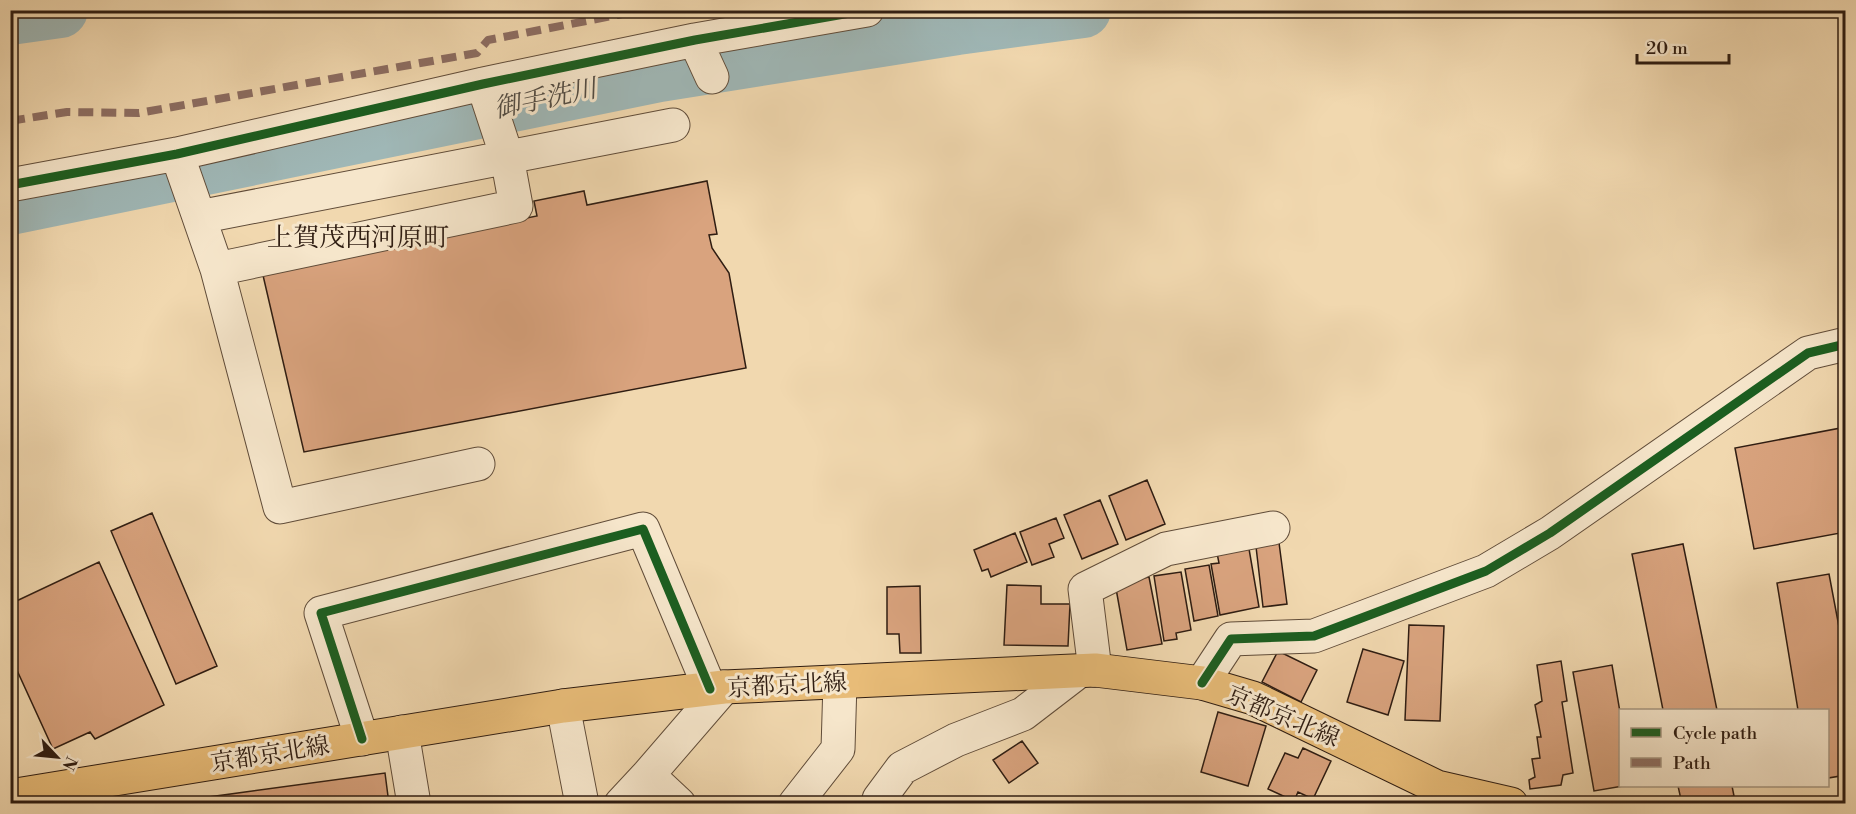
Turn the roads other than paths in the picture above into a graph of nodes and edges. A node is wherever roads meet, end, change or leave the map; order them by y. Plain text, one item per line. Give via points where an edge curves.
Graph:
1 (867, 10) edge
2 (695, 40) junction
3 (712, 77) dead end
4 (483, 84) junction
5 (673, 125) dead end
6 (502, 143) junction
7 (177, 154) junction
8 (10, 185) edge
9 (195, 205) junction
10 (217, 268) junction
11 (1845, 344) edge
12 (478, 464) dead end
13 (1273, 528) dead end
14 (1087, 671) junction
15 (840, 682) junction
16 (1202, 683) junction
17 (717, 688) junction
18 (563, 706) junction
19 (402, 732) junction
20 (362, 739) junction
21 (648, 775) junction
22 (10, 795) edge
23 (1439, 795) edge
24 (414, 804) edge
25 (582, 804) edge
26 (621, 804) edge
27 (678, 804) edge
28 (795, 804) edge
29 (878, 804) edge
30 (1511, 804) edge

1 - 2 street
2 - 3 street
2 - 4 street
4 - 6 street
4 - 7 street
5 - 6 street
6 - 9 street
6 - 10 street via 516,206
7 - 8 street
7 - 9 street
9 - 10 street
10 - 12 street via 280,507
11 - 16 street via 1808,353 1550,532 1486,571 1314,636 1231,639
13 - 14 street via 1166,549 1085,589
14 - 15 main road, 京都京北線
14 - 16 main road, 京都京北線
14 - 29 street via 1023,714 956,740 902,768
15 - 17 main road, 京都京北線
15 - 28 street via 838,749
16 - 23 main road, 京都京北線 via 1253,698
17 - 18 main road, 京都京北線
17 - 20 street via 643,529 321,613
17 - 21 street
18 - 19 main road, 京都京北線
18 - 25 street
19 - 20 main road, 京都京北線
19 - 24 street
20 - 22 main road, 京都京北線
21 - 26 street
21 - 27 street
23 - 30 main road, 京都京北線

